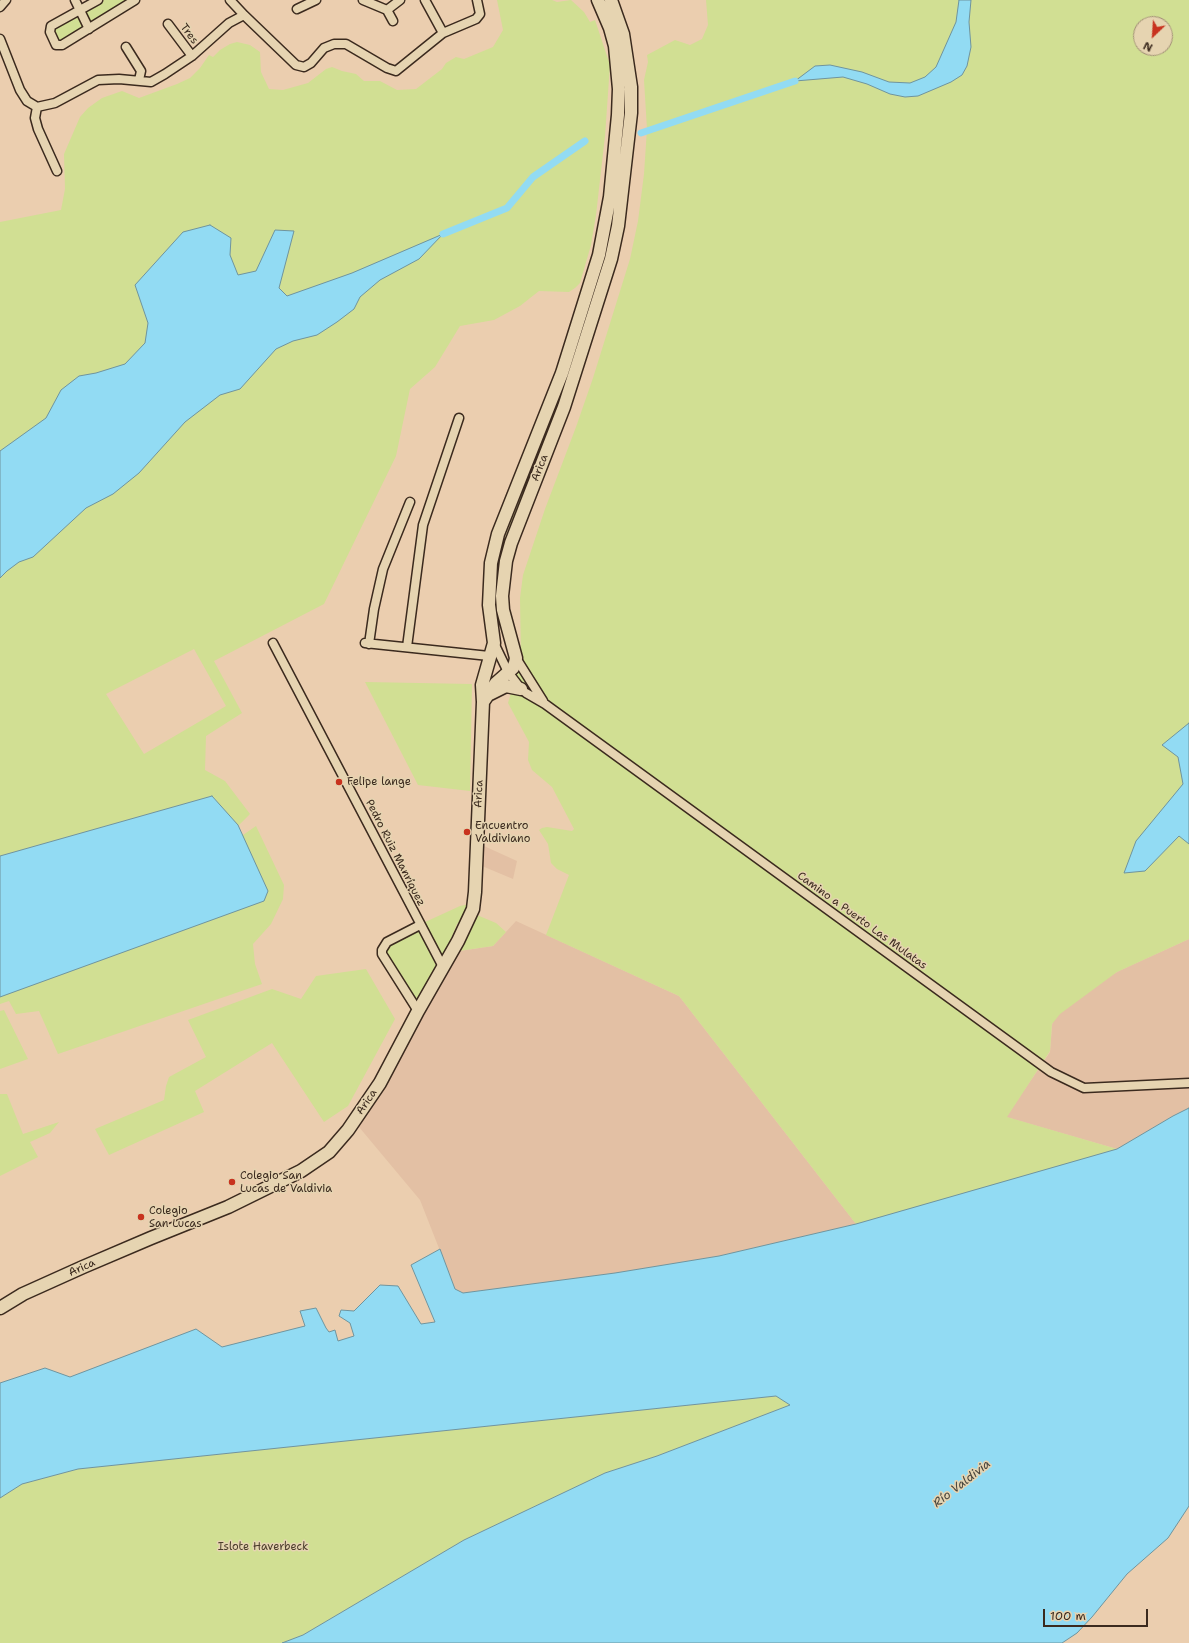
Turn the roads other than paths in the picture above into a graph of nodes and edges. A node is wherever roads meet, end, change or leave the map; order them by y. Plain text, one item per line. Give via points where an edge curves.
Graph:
1 (6, 0) edge
2 (75, 0) edge
3 (98, 0) edge
4 (135, 0) edge
5 (316, 0) edge
6 (363, 0) edge
7 (400, 0) edge
8 (425, 0) edge
9 (477, 0) edge
10 (598, 0) edge
11 (611, 0) edge
12 (236, 2) edge
13 (0, 7) edge
14 (297, 8) dead end
15 (80, 10) junction
16 (387, 10) junction
17 (244, 15) junction
18 (393, 21) dead end
19 (168, 24) dead end
20 (89, 29) junction
21 (443, 33) junction
22 (0, 39) edge
23 (126, 46) dead end
24 (192, 56) junction
25 (139, 80) junction
26 (37, 107) junction
27 (57, 171) dead end
28 (459, 418) dead end
29 (410, 502) dead end
30 (273, 643) dead end
31 (494, 643) junction
32 (407, 647) junction
33 (490, 656) junction
34 (516, 658) junction
35 (508, 672) junction
36 (521, 689) junction
37 (485, 699) junction
38 (545, 704) junction
39 (420, 925) junction
40 (443, 967) junction
41 (418, 1011) junction
42 (1189, 1083) edge
43 (0, 1308) edge

1 - 13 street
2 - 15 street
3 - 15 street
4 - 20 street
5 - 14 street
6 - 16 street
7 - 16 street
8 - 21 street
9 - 21 street via 480,14 476,19
10 - 31 main road, Arica via 610,28 619,89 616,145 606,222 600,255 562,373 494,548 489,592 489,618
11 - 34 main road, Arica via 623,34 632,87 618,226 610,265 564,407 506,561 503,610
12 - 17 street
15 - 20 street
15 - 20 street via 52,26 50,32 56,45 62,46
16 - 18 street
17 - 21 street via 296,65 304,67 324,48 334,44 346,44 396,71
17 - 24 street via 229,23
19 - 24 street, Tres
22 - 26 street via 20,90 27,100
23 - 25 street via 141,71
24 - 25 street via 151,82
25 - 26 street via 98,80 55,103
26 - 27 street via 35,118 38,129
28 - 32 street via 423,525
29 - 32 street via 383,569 367,644
30 - 39 street, Pedro Ruiz Manríquez
31 - 33 main road, Arica
31 - 35 street, Camino a Puerto Las Mulatas
32 - 33 street
33 - 37 main road, Arica via 482,685
34 - 35 main road via 513,668
34 - 38 street, Camino a Puerto Las Mulatas
35 - 36 street, Camino a Puerto Las Mulatas
35 - 37 main road via 496,683
36 - 37 main road via 506,686
36 - 38 street, Camino a Puerto Las Mulatas
37 - 40 main road, Arica via 473,909
38 - 42 street, Camino a Puerto Las Mulatas via 1051,1072 1084,1088
39 - 40 street, Pedro Ruiz Manríquez
39 - 41 street via 386,942 382,950 382,954
40 - 41 main road, Arica
41 - 43 main road, Arica via 380,1083 348,1130 329,1152 302,1171 228,1207 90,1264 23,1294

